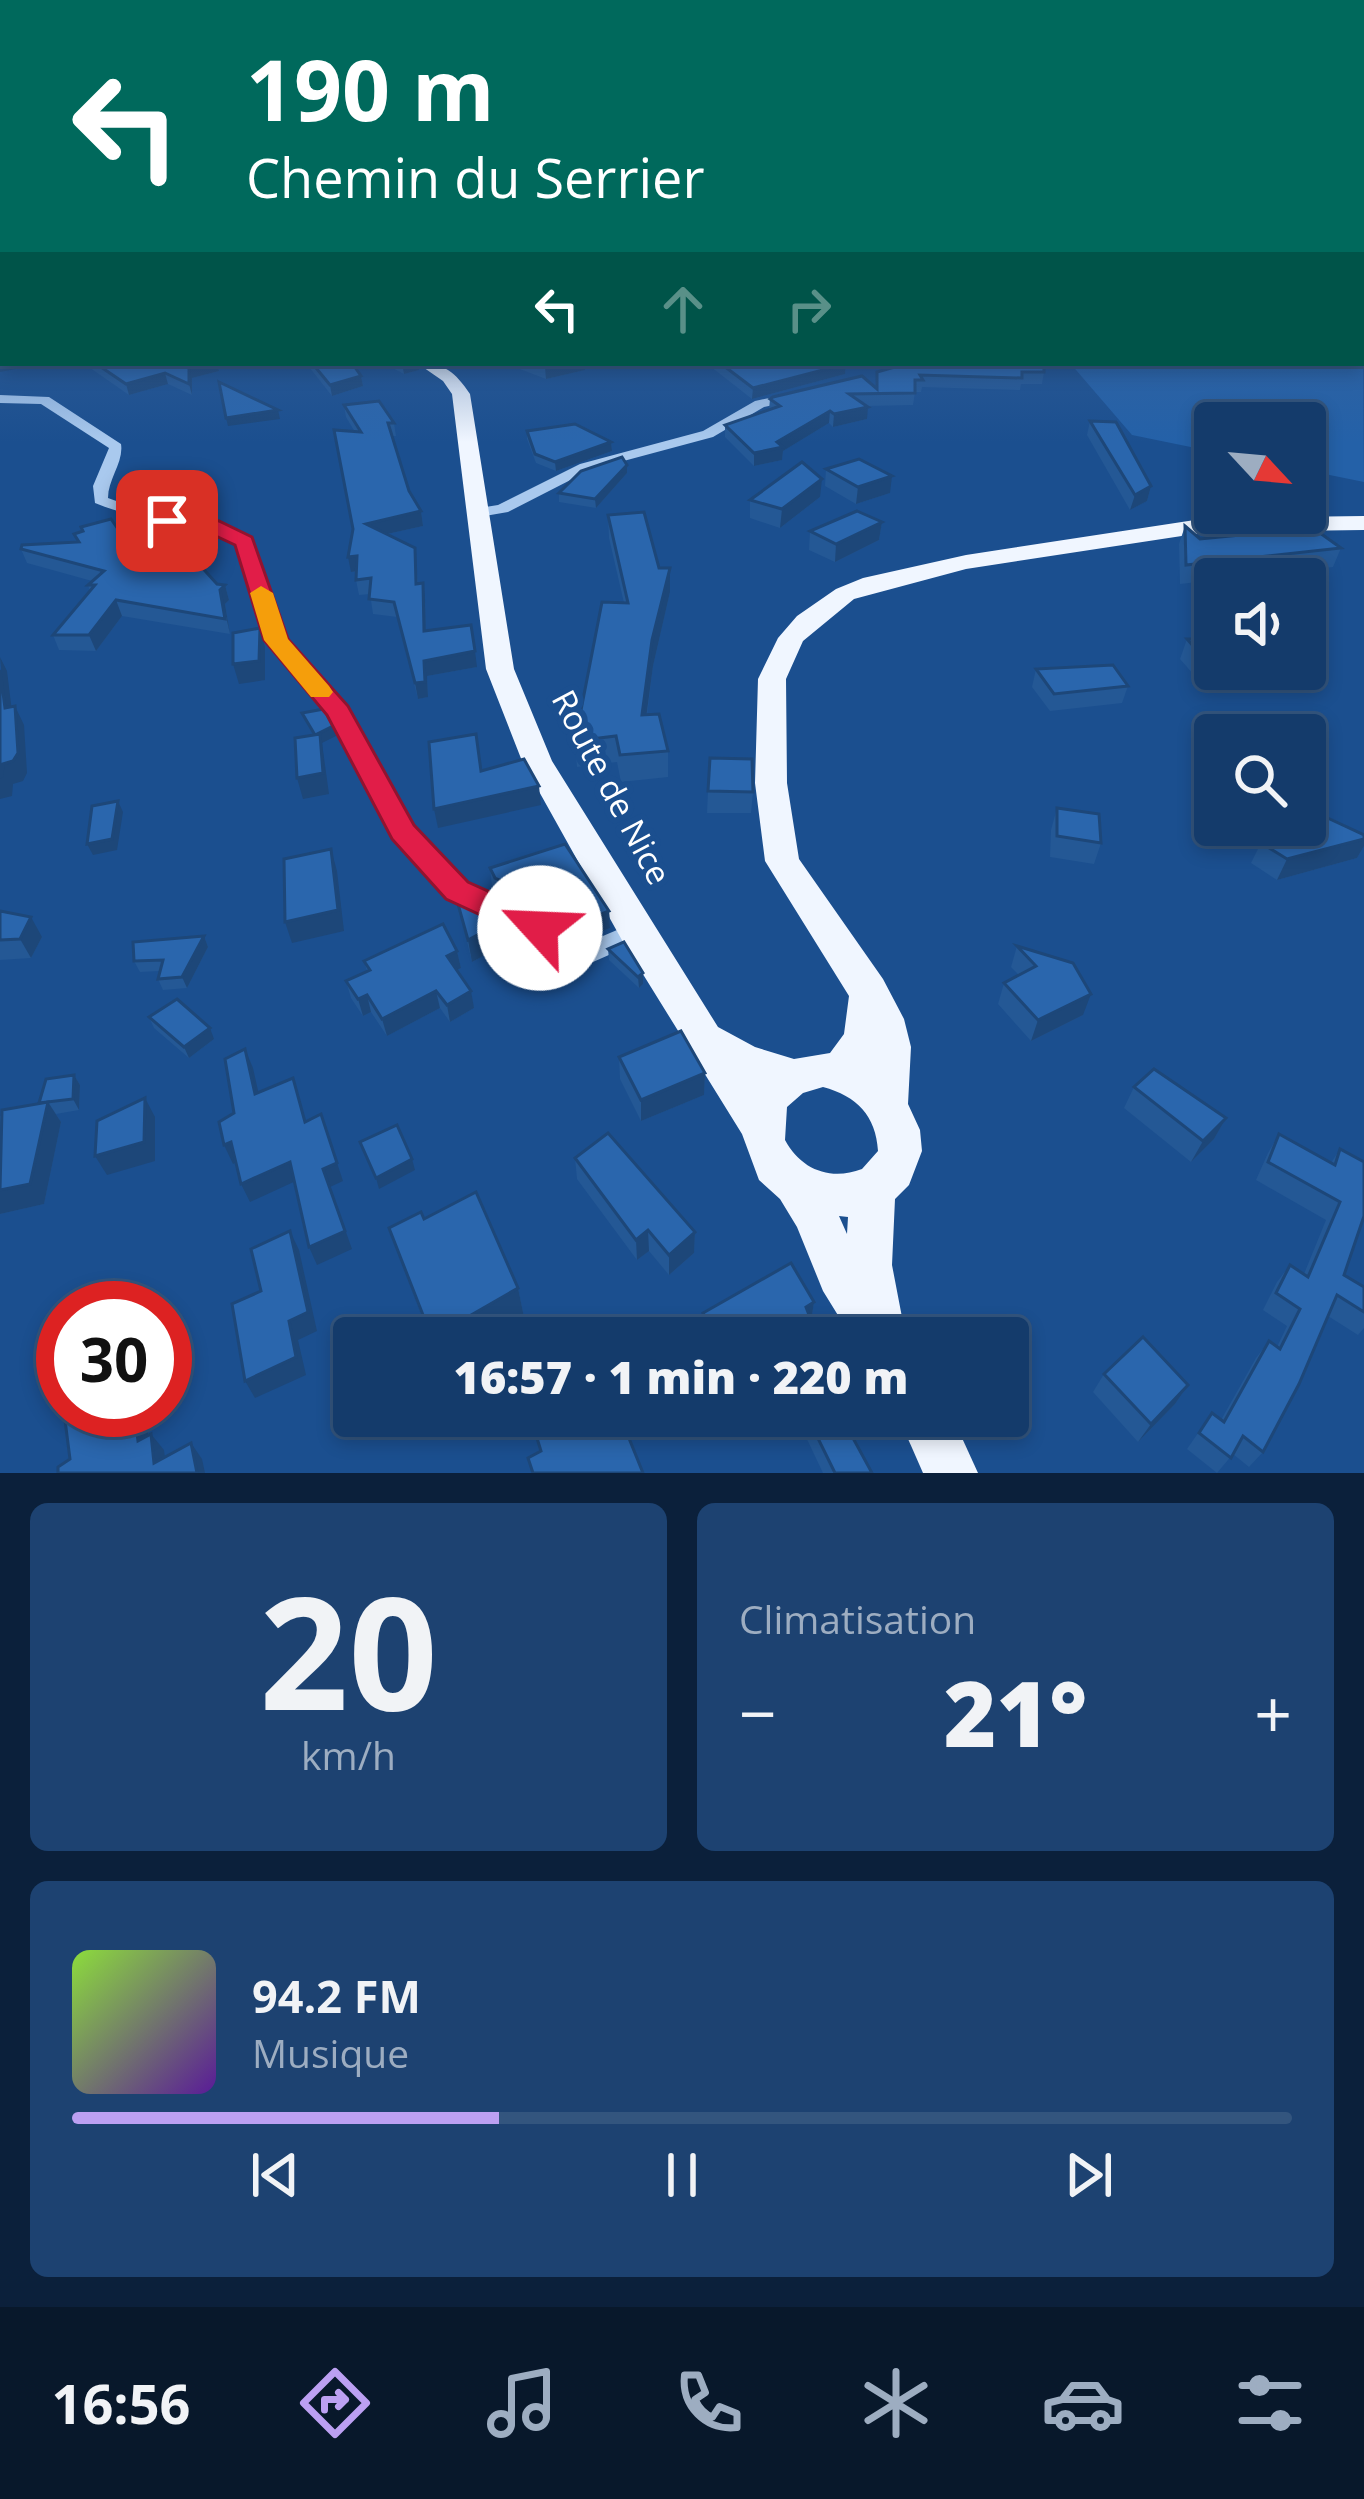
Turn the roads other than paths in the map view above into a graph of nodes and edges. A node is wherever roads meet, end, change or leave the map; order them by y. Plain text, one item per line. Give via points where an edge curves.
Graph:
1 (431, 366) edge
2 (816, 392) edge
3 (0, 399) edge
4 (479, 512) junction
5 (1362, 524) edge
6 (636, 932) junction
7 (869, 990) junction
8 (706, 1038) junction
9 (841, 1071) junction
10 (791, 1076) junction
11 (888, 1102) junction
12 (760, 1126) junction
13 (796, 1185) junction
14 (873, 1186) junction
15 (867, 1317) edge
16 (877, 1317) edge
17 (934, 1437) edge
18 (951, 1473) edge

1 - 4 main road, Route de Nice via 460,394
2 - 4 street via 766,402 708,434 586,467
3 - 6 street via 44,400 116,447 100,500 123,512 212,526 244,542 276,640 339,712 403,831 457,890 576,949 593,952
4 - 6 main road, Route de Nice via 500,669 537,761
5 - 7 main road via 1208,525 950,564 859,589 806,622 772,679 775,822 800,896
6 - 8 main road, Route de Nice
7 - 9 main road via 862,1038
7 - 11 main road via 892,1047
8 - 10 main road, Route de Nice
8 - 12 main road, Route de Nice
9 - 10 main road
9 - 11 main road
10 - 12 main road via 769,1097
11 - 14 main road via 898,1119 898,1157
12 - 13 main road via 769,1159
13 - 14 main road via 836,1196
13 - 15 main road
14 - 16 main road via 868,1265
17 - 18 main road

